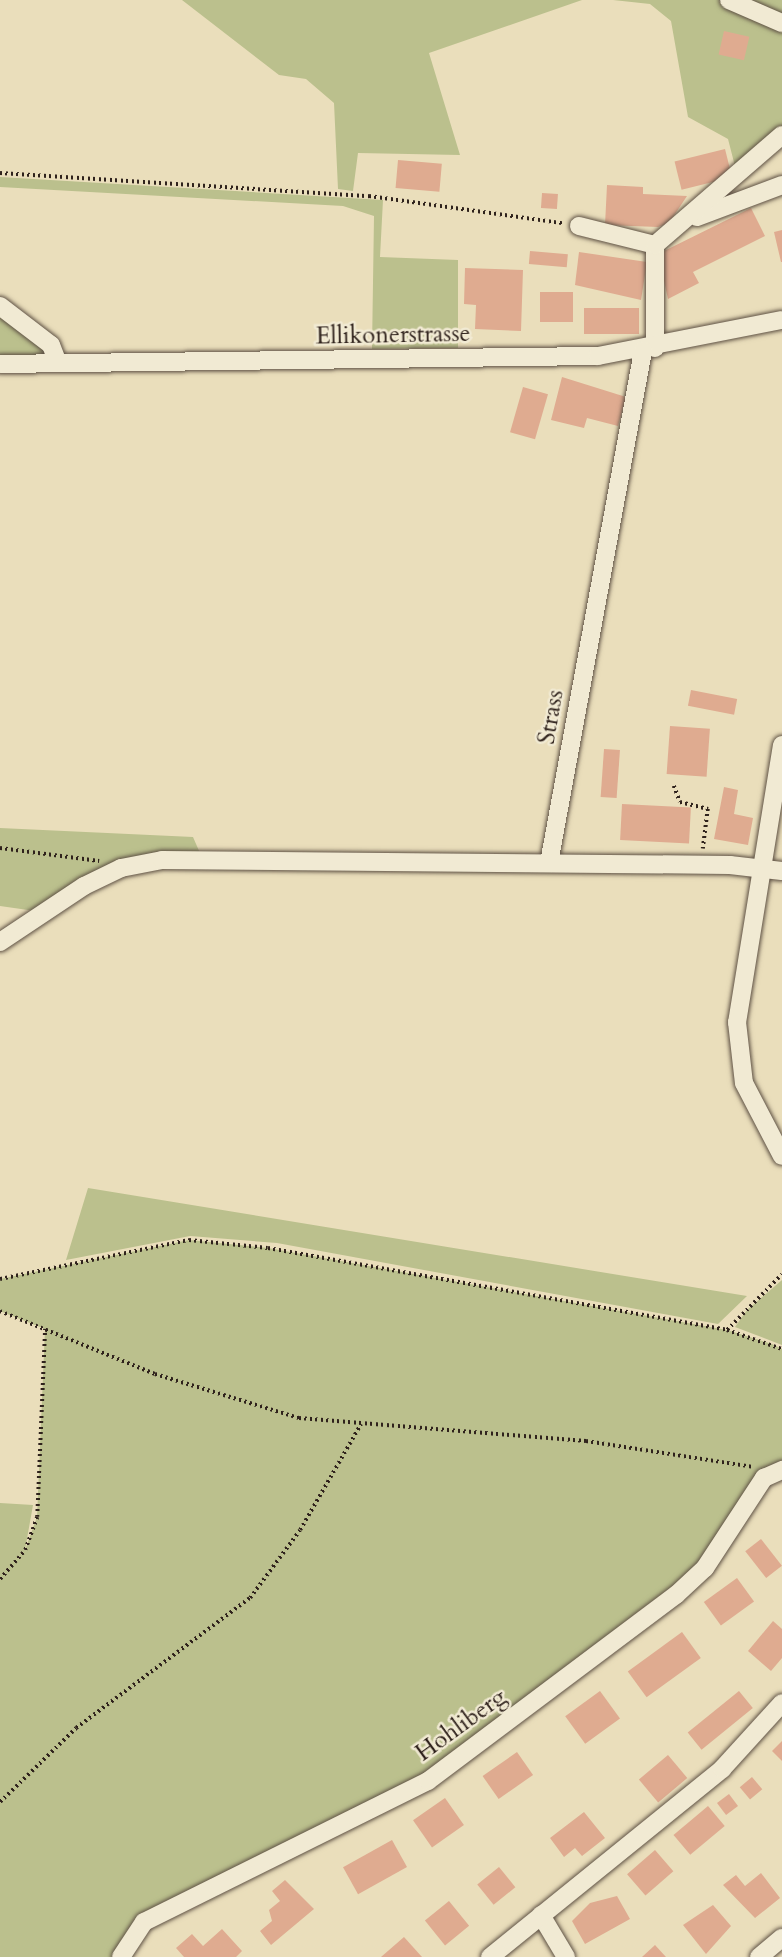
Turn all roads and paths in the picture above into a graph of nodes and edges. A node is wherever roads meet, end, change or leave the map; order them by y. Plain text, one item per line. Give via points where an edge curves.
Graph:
1 (729, 0) edge
2 (782, 23) edge
3 (782, 135) edge
4 (0, 173) edge
5 (782, 185) edge
6 (694, 218) junction
7 (579, 226) joint
8 (656, 245) junction
9 (0, 306) edge
10 (782, 320) edge
11 (649, 350) junction
12 (58, 363) junction
13 (0, 364) edge
14 (782, 745) edge
15 (674, 786) dead end
16 (0, 848) edge
17 (549, 863) junction
18 (700, 864) junction
19 (121, 868) junction
20 (761, 869) junction
21 (782, 871) edge
22 (0, 942) edge
23 (782, 1156) edge
24 (782, 1274) edge
25 (0, 1279) edge
26 (0, 1311) edge
27 (45, 1329) junction
28 (727, 1330) junction
29 (782, 1349) edge
30 (361, 1424) junction
31 (777, 1470) edge
32 (0, 1579) edge
33 (782, 1703) edge
34 (0, 1802) edge
35 (541, 1915) junction
36 (782, 1938) edge
37 (121, 1957) edge
38 (490, 1957) edge
39 (566, 1957) edge
40 (760, 1957) edge

1 - 2 street
3 - 6 street
4 - 7 path via 345,193
5 - 6 street
6 - 8 street
7 - 8 street
8 - 11 street, Strass
9 - 12 street via 51,345
10 - 11 street, Ellikonerstrasse
11 - 12 street, Ellikonerstrasse
11 - 17 street, Strass
12 - 13 street, Ellikonerstrasse
14 - 20 street
15 - 18 path via 680,802 708,809
16 - 19 path via 77,854
17 - 18 street
17 - 19 street via 162,860
18 - 20 street
19 - 22 street
20 - 21 street
20 - 23 street via 739,1043 754,1110
24 - 28 path
25 - 28 path via 189,1240 268,1248
26 - 27 path
27 - 30 path via 155,1374 286,1414
27 - 32 path via 37,1517 25,1550
28 - 29 path
30 - 31 path via 586,1441
30 - 34 path via 300,1530 250,1598 76,1728
31 - 37 street, Hohliberg via 705,1568 428,1780 144,1922
33 - 35 street via 722,1769
35 - 38 street
35 - 39 street
36 - 40 street

